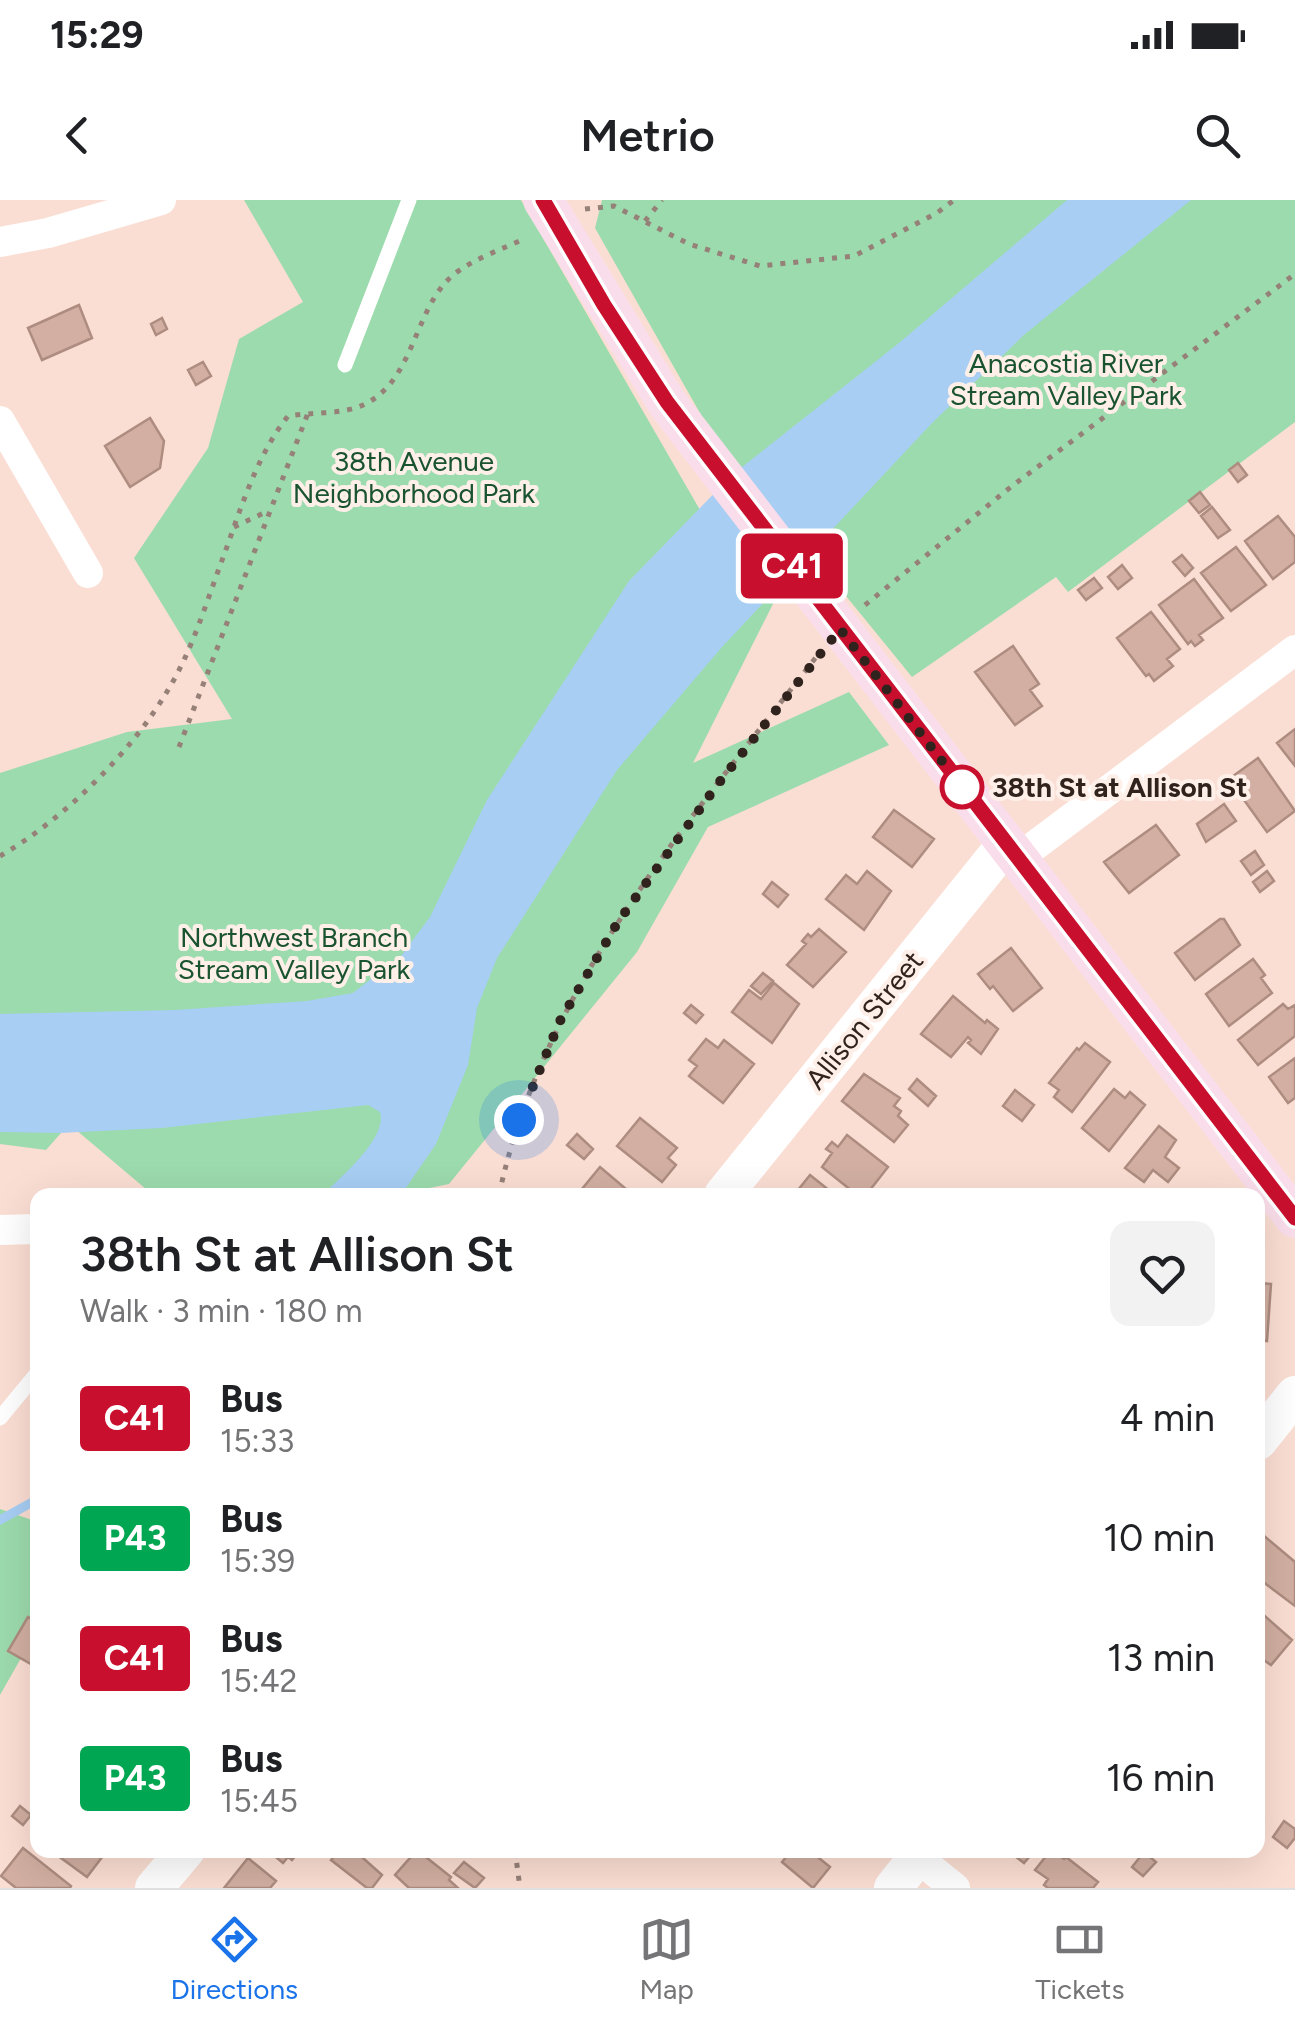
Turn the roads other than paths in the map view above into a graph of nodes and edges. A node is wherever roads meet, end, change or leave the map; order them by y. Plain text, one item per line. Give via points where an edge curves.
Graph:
1 (161, 200) edge
2 (409, 200) edge
3 (549, 212) edge
4 (0, 242) edge
5 (345, 366) dead end
6 (0, 421) edge
7 (88, 573) dead end
8 (1295, 650) edge
9 (1012, 851) junction
10 (728, 1188) edge
11 (1295, 1218) edge
12 (30, 1229) edge
13 (0, 1230) edge
14 (30, 1382) edge
15 (1295, 1395) edge
16 (0, 1418) edge
17 (1265, 1432) edge
18 (179, 1858) edge
19 (912, 1858) edge
20 (922, 1858) edge
21 (154, 1888) edge
22 (893, 1888) edge
23 (955, 1888) edge

1 - 4 street
2 - 5 lane
3 - 9 main road via 656,386 716,469
6 - 7 street
8 - 9 street, Allison Street
9 - 10 street, Allison Street
9 - 11 main road
12 - 13 street
14 - 16 lane
15 - 17 street
18 - 21 street
19 - 22 street
20 - 23 street

